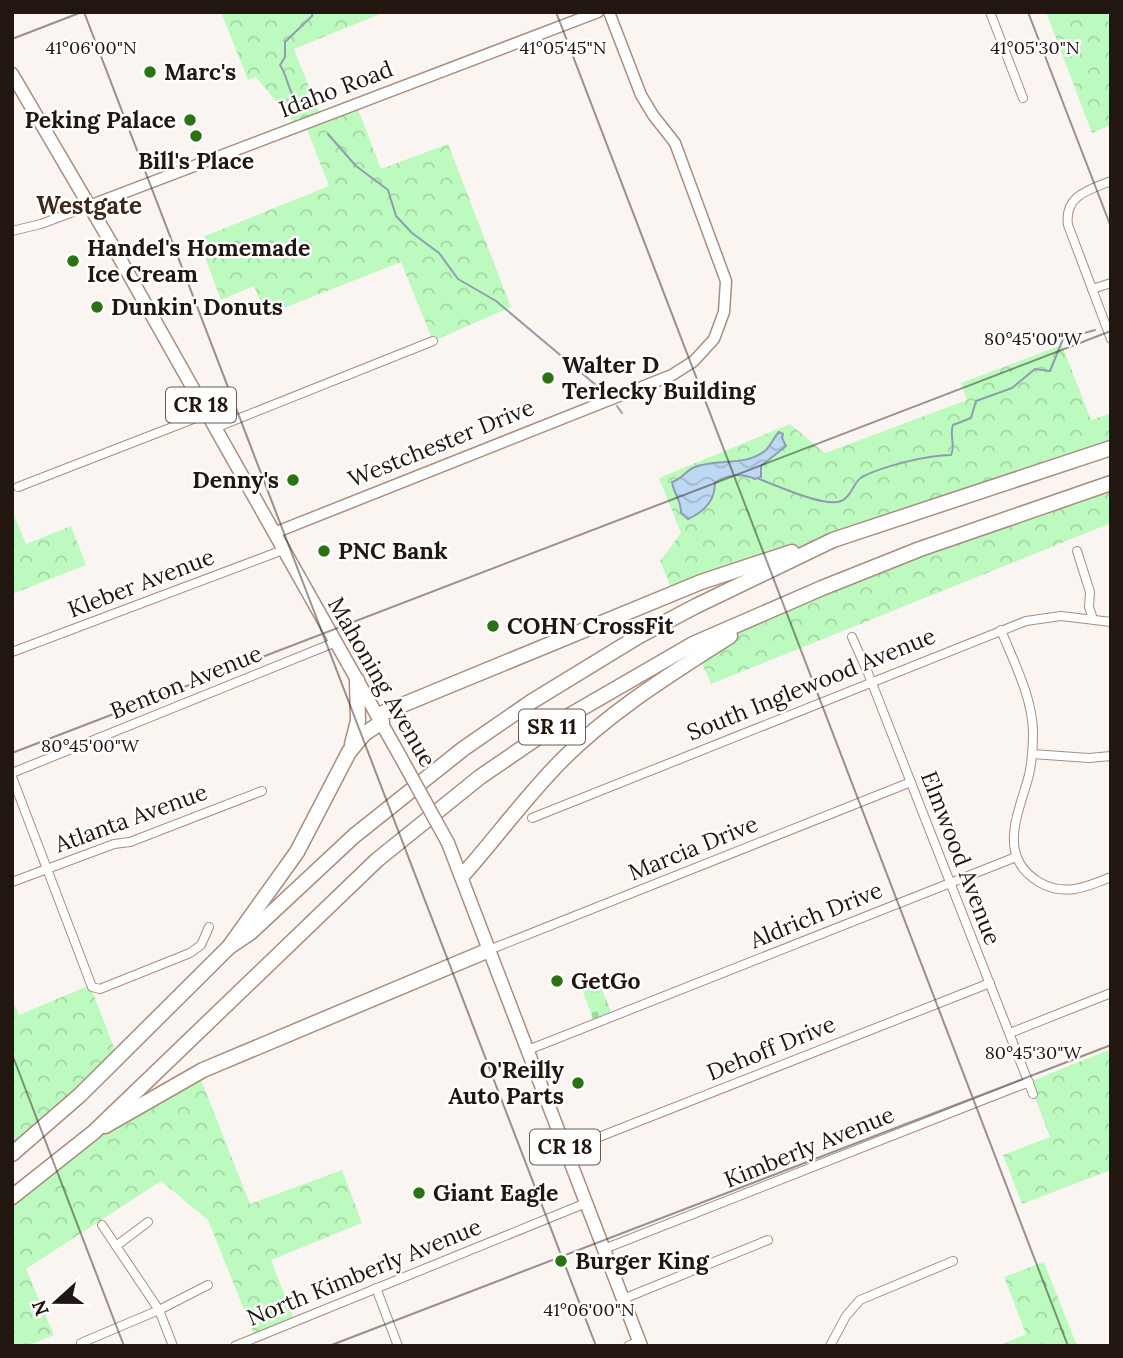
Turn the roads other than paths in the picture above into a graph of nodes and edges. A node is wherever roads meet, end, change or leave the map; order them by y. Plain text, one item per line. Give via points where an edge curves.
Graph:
1 (598, 12) edge
2 (609, 12) edge
3 (990, 12) edge
4 (12, 74) edge
5 (1023, 98) dead end
6 (1111, 181) edge
7 (89, 206) junction
8 (12, 231) edge
9 (1111, 283) edge
10 (1092, 289) junction
11 (1111, 339) edge
12 (433, 341) dead end
13 (206, 414) junction
14 (215, 428) junction
15 (1111, 448) edge
16 (1111, 483) edge
17 (18, 486) dead end
18 (274, 533) junction
19 (833, 540) junction
20 (284, 550) junction
21 (1077, 551) dead end
22 (763, 614) junction
23 (1093, 619) junction
24 (1111, 622) edge
25 (1001, 630) junction
26 (852, 637) dead end
27 (336, 642) junction
28 (12, 652) edge
29 (357, 680) junction
30 (871, 681) junction
31 (380, 719) junction
32 (349, 752) junction
33 (1032, 754) junction
34 (1111, 756) edge
35 (12, 775) edge
36 (911, 782) junction
37 (262, 791) dead end
38 (532, 818) dead end
39 (1016, 857) junction
40 (46, 869) junction
41 (462, 876) junction
42 (1111, 877) edge
43 (12, 882) edge
44 (950, 883) junction
45 (209, 927) dead end
46 (229, 947) junction
47 (489, 950) junction
48 (990, 982) junction
49 (1111, 993) edge
50 (1010, 1033) junction
51 (528, 1050) junction
52 (1029, 1082) junction
53 (1033, 1094) dead end
54 (94, 1132) junction
55 (566, 1150) junction
56 (12, 1154) edge
57 (12, 1197) edge
58 (586, 1203) junction
59 (148, 1222) dead end
60 (102, 1225) dead end
61 (768, 1240) dead end
62 (116, 1246) junction
63 (604, 1249) junction
64 (953, 1261) dead end
65 (208, 1285) dead end
66 (376, 1288) junction
67 (623, 1299) junction
68 (159, 1310) junction
69 (81, 1343) dead end
70 (636, 1344) edge
71 (173, 1346) edge
72 (235, 1346) edge
73 (398, 1346) edge
74 (830, 1346) edge

1 - 7 street, Idaho Road
2 - 18 street, Westchester Drive via 641,95 675,143 722,267 726,302 714,339 694,361 671,374
3 - 5 street
4 - 7 main road, Mahoning Avenue / CR 18
6 - 10 street via 1081,193 1069,206 1068,225
7 - 8 street
7 - 13 main road, Mahoning Avenue / CR 18
9 - 10 street
10 - 11 street
12 - 14 street
13 - 14 main road, Mahoning Avenue / CR 18
13 - 17 street
14 - 18 main road, Mahoning Avenue / CR 18
15 - 19 highway, SR 11
16 - 22 highway, SR 11 via 870,568
18 - 20 main road, Mahoning Avenue / CR 18
19 - 31 highway via 701,582
19 - 46 highway, SR 11 via 639,636 521,709 406,793
20 - 27 main road, Mahoning Avenue / CR 18
20 - 28 street, Kleber Avenue
21 - 23 street
22 - 41 highway via 650,688 580,742
22 - 54 highway, SR 11 via 693,644 631,679 447,802 349,885
23 - 24 street, South Inglewood Avenue
23 - 25 street, South Inglewood Avenue via 1044,617
25 - 30 street, South Inglewood Avenue
25 - 33 street via 1029,702
26 - 30 street, Elmwood Avenue
27 - 29 main road, Mahoning Avenue / CR 18
27 - 35 street, Benton Avenue
29 - 31 main road, Mahoning Avenue / CR 18
29 - 32 highway via 358,721
30 - 36 street, Elmwood Avenue
30 - 38 street, South Inglewood Avenue
31 - 32 highway
31 - 41 main road, Mahoning Avenue / CR 18, bridge
32 - 46 highway via 292,859
33 - 34 street
33 - 39 street via 1014,828
35 - 40 street
36 - 44 street, Elmwood Avenue
36 - 47 street, Marcia Drive
37 - 40 street, Atlanta Avenue
39 - 42 street via 1034,878 1059,890 1079,889
39 - 44 street, Aldrich Drive
40 - 43 street, Atlanta Avenue
40 - 45 street via 92,987 100,989 190,953 201,945
41 - 47 main road, Mahoning Avenue / CR 18
44 - 48 street, Elmwood Avenue
44 - 51 street, Aldrich Drive
46 - 56 highway, SR 11 via 80,1096
47 - 51 main road, Mahoning Avenue / CR 18
47 - 54 highway via 204,1070
48 - 50 street, Elmwood Avenue
48 - 55 street, Dehoff Drive
49 - 50 street
50 - 52 street, Elmwood Avenue
51 - 55 main road, Mahoning Avenue / CR 18
52 - 53 street, Elmwood Avenue
52 - 63 street, Kimberly Avenue
54 - 57 highway, SR 11
55 - 58 main road, Mahoning Avenue / CR 18
58 - 63 main road, Mahoning Avenue / CR 18
58 - 66 street, North Kimberly Avenue
59 - 62 street
60 - 62 street
61 - 67 street
62 - 68 street
63 - 67 main road, Mahoning Avenue / CR 18
64 - 74 street via 860,1300
65 - 68 street
66 - 72 street, North Kimberly Avenue
66 - 73 street
67 - 70 main road, Mahoning Avenue / CR 18
68 - 69 street
68 - 71 street

